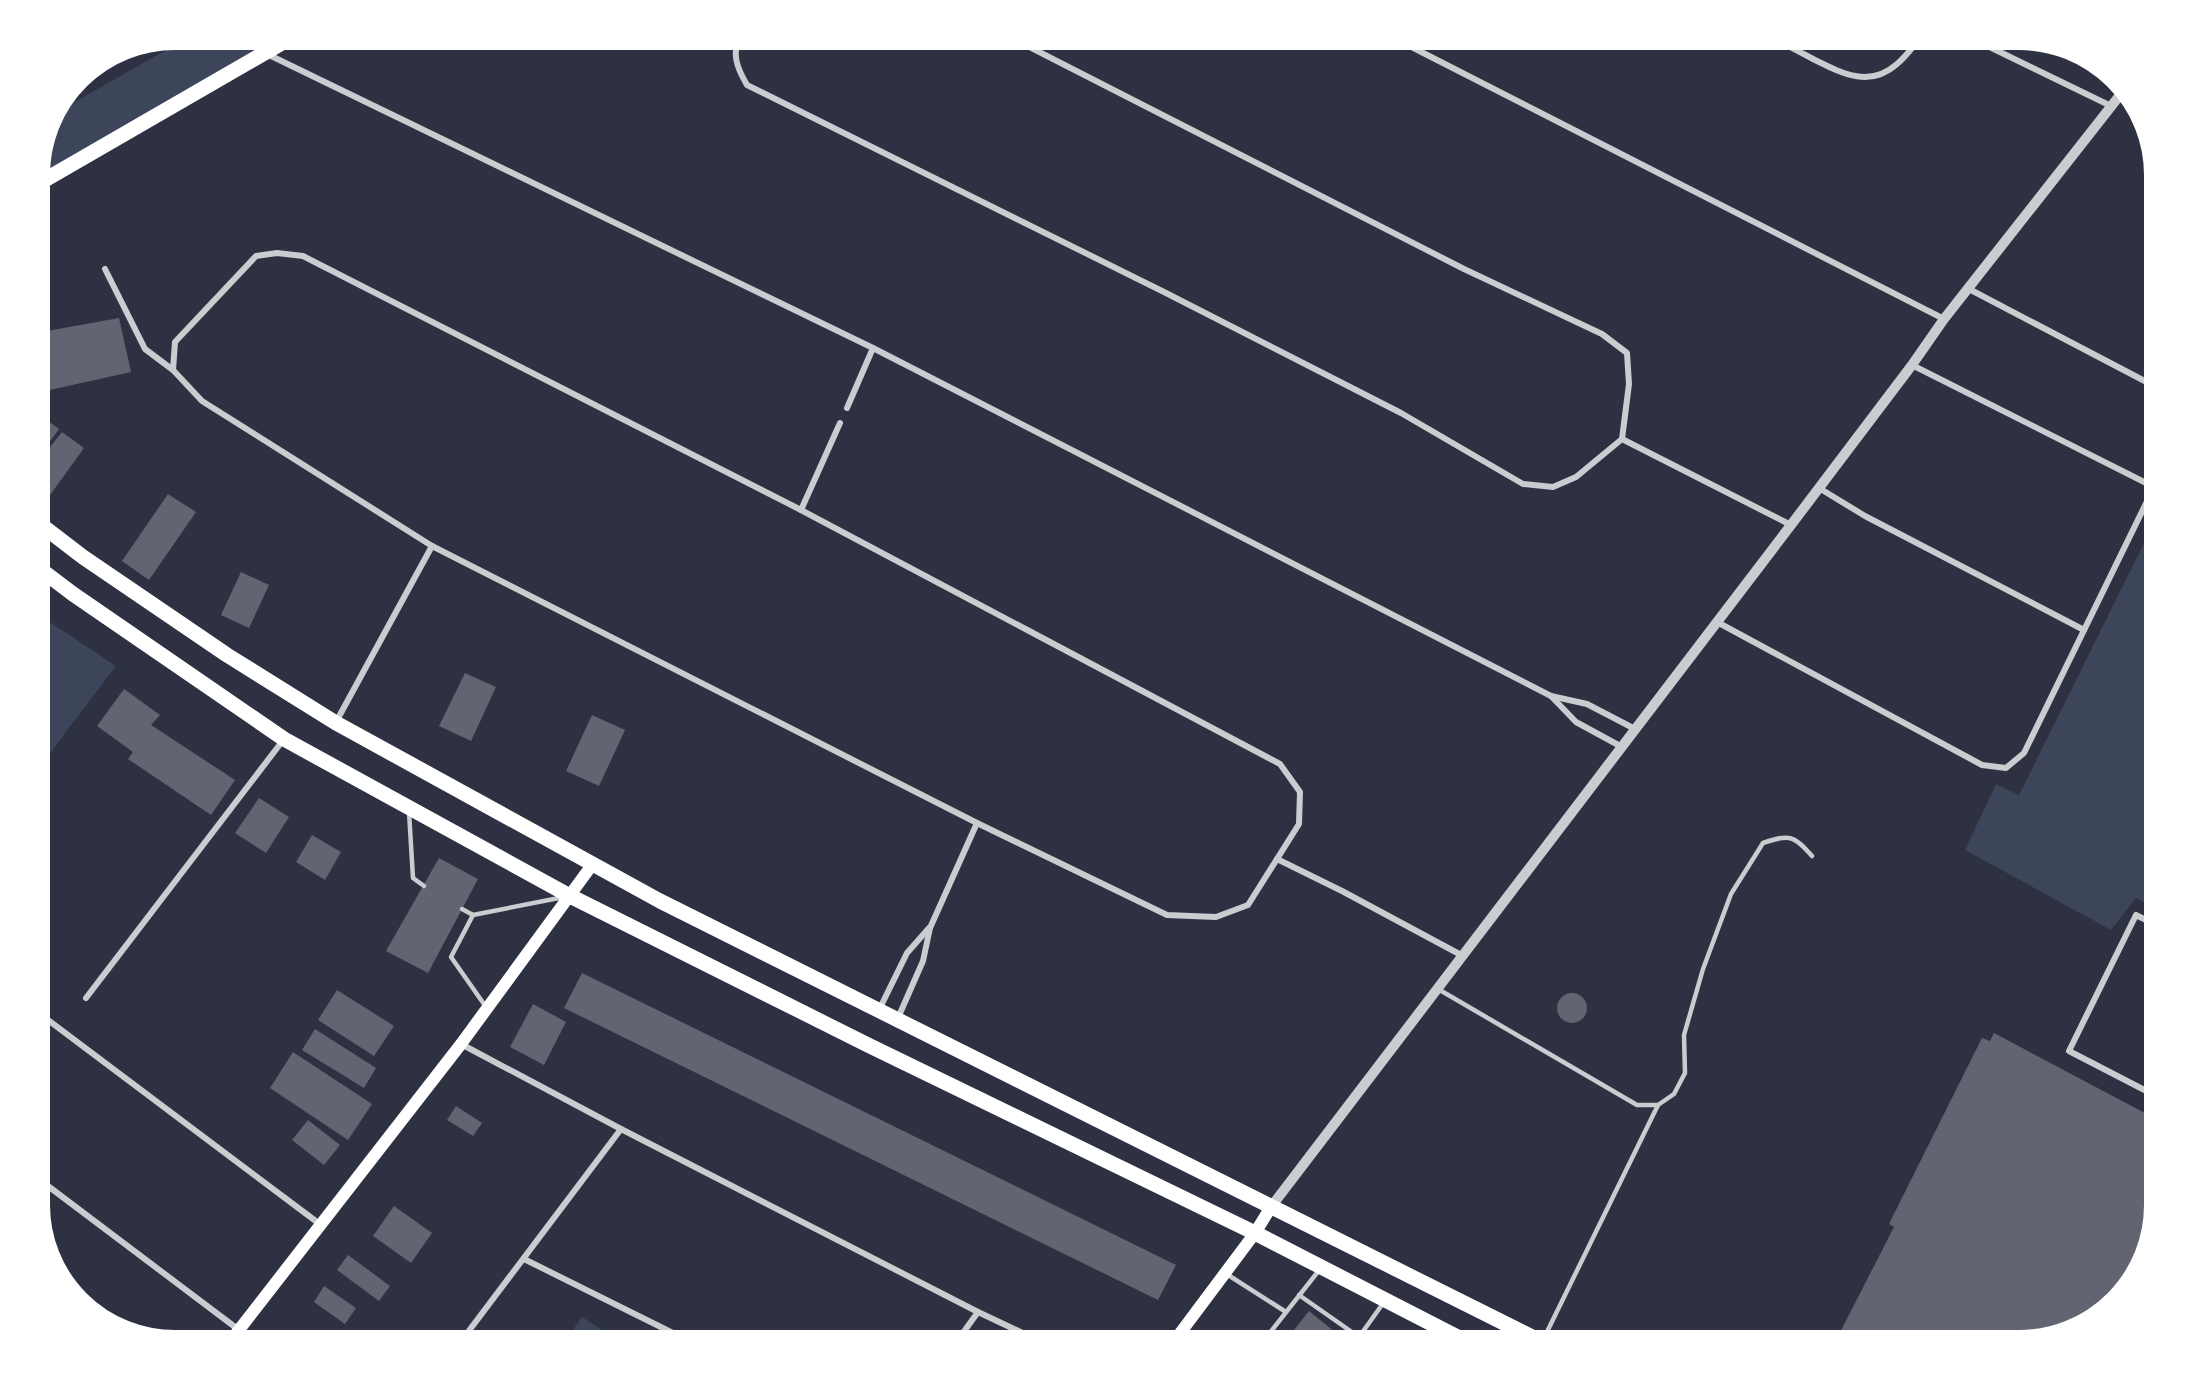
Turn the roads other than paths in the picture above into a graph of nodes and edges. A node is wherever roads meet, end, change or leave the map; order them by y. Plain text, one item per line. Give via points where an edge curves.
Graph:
1 (1410, 46) edge
2 (1789, 46) edge
3 (1913, 46) edge
4 (1988, 46) edge
5 (275, 47) edge
6 (736, 47) edge
7 (1029, 47) edge
8 (265, 53) junction
9 (2120, 95) edge
10 (2111, 106) junction
11 (47, 179) edge
12 (105, 269) dead end
13 (1969, 289) junction
14 (1944, 319) junction
15 (873, 348) junction
16 (1912, 364) junction
17 (173, 370) junction
18 (2148, 383) edge
19 (848, 408) dead end
20 (840, 423) dead end
21 (1622, 439) junction
22 (2148, 484) edge
23 (1819, 488) junction
24 (2148, 504) edge
25 (801, 510) junction
26 (1791, 525) junction
27 (47, 529) edge
28 (432, 546) junction
29 (47, 574) edge
30 (1717, 622) junction
31 (2084, 630) junction
32 (1551, 696) junction
33 (336, 723) junction
34 (1635, 729) junction
35 (284, 739) junction
36 (1622, 747) junction
37 (408, 807) junction
38 (977, 823) junction
39 (1812, 856) dead end
40 (1277, 859) junction
41 (592, 865) junction
42 (424, 886) dead end
43 (570, 896) junction
44 (462, 909) dead end
45 (473, 915) junction
46 (2148, 921) edge
47 (930, 928) junction
48 (1462, 956) junction
49 (1438, 989) junction
50 (86, 998) dead end
51 (487, 1009) junction
52 (879, 1010) junction
53 (47, 1019) edge
54 (898, 1019) junction
55 (461, 1044) junction
56 (2148, 1092) edge
57 (1658, 1105) junction
58 (621, 1129) junction
59 (47, 1185) edge
60 (1271, 1207) junction
61 (321, 1225) junction
62 (1256, 1233) junction
63 (524, 1259) junction
64 (1322, 1267) junction
65 (1225, 1274) junction
66 (1299, 1295) junction
67 (1385, 1300) junction
68 (978, 1312) junction
69 (1286, 1312) junction
70 (239, 1330) junction
71 (236, 1334) edge
72 (467, 1334) edge
73 (675, 1334) edge
74 (962, 1334) edge
75 (1025, 1334) edge
76 (1180, 1334) edge
77 (1269, 1334) edge
78 (1355, 1334) edge
79 (1361, 1334) edge
80 (1451, 1334) edge
81 (1526, 1334) edge
82 (1548, 1334) edge

1 - 14 street
2 - 3 street via 1839,72 1861,78 1891,69
4 - 10 street
5 - 8 main road
6 - 21 street via 737,68 747,86 1401,413 1523,484 1553,487 1576,477
7 - 21 street via 1464,268 1602,333 1627,353 1629,384
8 - 11 main road
8 - 15 street
9 - 10 street
10 - 13 street
12 - 17 street via 145,349
13 - 14 street
13 - 18 street
14 - 16 street
15 - 19 street
15 - 32 street
16 - 22 street
16 - 23 street
17 - 25 street via 175,342 256,256 303,256
17 - 28 street via 202,401
20 - 25 street
21 - 26 street
23 - 26 street
23 - 31 street
24 - 31 street
25 - 40 street via 1280,764 1300,792 1299,824
26 - 30 street
27 - 33 main road via 226,655
28 - 33 street
28 - 38 street
29 - 35 main road
30 - 31 street via 1982,765 2006,768 2024,753
30 - 34 street
32 - 34 street via 1587,704
32 - 36 street via 1576,722
33 - 41 main road
34 - 36 street
35 - 37 main road
35 - 50 street
36 - 48 street
37 - 42 lane via 412,878
37 - 43 main road
38 - 40 street via 1167,915 1216,917 1248,905
38 - 47 street
39 - 57 lane via 1800,841 1782,836 1763,843 1731,894 1684,1035 1685,1072 1674,1094
40 - 48 street
41 - 43 main road
41 - 52 main road
43 - 45 lane
43 - 51 main road
43 - 62 main road
44 - 45 lane
45 - 51 lane via 451,957
46 - 56 street via 2136,915 2069,1051
47 - 52 street via 907,953
47 - 54 street via 923,961
48 - 49 street
49 - 57 lane via 1637,1105
49 - 60 street
51 - 55 main road
52 - 54 main road
53 - 61 street
54 - 60 main road
55 - 58 street
55 - 61 main road
57 - 82 lane
58 - 63 street
58 - 68 street
59 - 70 street
60 - 62 main road
60 - 81 main road
61 - 70 main road
62 - 64 main road
62 - 65 main road
63 - 72 street
63 - 73 street
64 - 66 lane
64 - 67 main road
65 - 69 lane
65 - 76 main road
66 - 69 lane
66 - 78 lane
67 - 79 lane
67 - 80 main road
68 - 74 street
68 - 75 street
69 - 77 lane
70 - 71 main road

